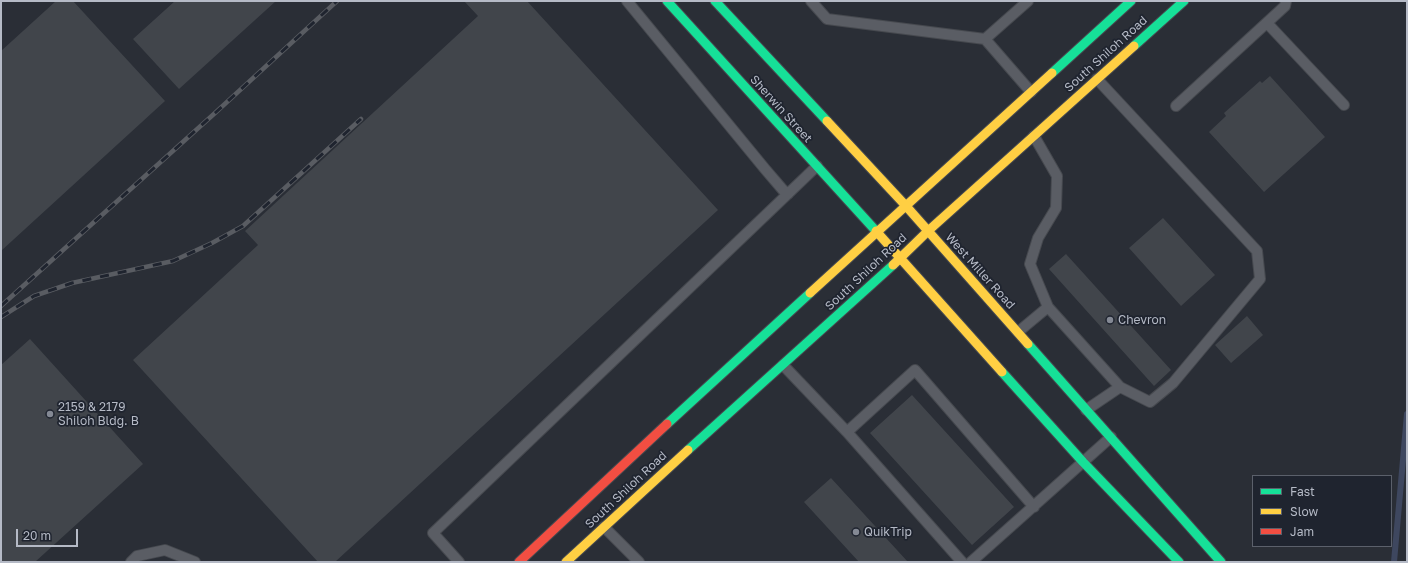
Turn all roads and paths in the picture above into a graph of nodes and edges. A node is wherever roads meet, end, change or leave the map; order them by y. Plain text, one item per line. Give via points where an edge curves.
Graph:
1 (627, 1) edge
2 (715, 1) edge
3 (811, 1) edge
4 (1028, 1) edge
5 (1131, 1) edge
6 (1184, 1) edge
7 (1286, 1) edge
8 (672, 3) edge
9 (1267, 23) junction
10 (985, 39) junction
11 (1097, 79) junction
12 (1031, 92) junction
13 (1344, 104) dead end
14 (1176, 106) dead end
15 (1034, 136) junction
16 (817, 166) junction
17 (788, 194) junction
18 (906, 206) junction
19 (928, 231) junction
20 (878, 233) junction
21 (900, 258) junction
22 (1048, 307) junction
23 (1018, 332) junction
24 (783, 365) junction
25 (1120, 387) junction
26 (1086, 410) junction
27 (847, 432) junction
28 (1111, 437) junction
29 (1083, 462) junction
30 (1034, 507) junction
31 (604, 527) junction
32 (131, 562) edge
33 (195, 562) edge
34 (459, 562) edge
35 (519, 562) edge
36 (566, 562) edge
37 (639, 562) edge
38 (962, 562) edge
39 (971, 562) edge
40 (1179, 562) edge
41 (1221, 562) edge

1 - 17 lane
2 - 18 main road, West Miller Road
3 - 10 lane via 827,19
4 - 10 lane
5 - 12 main road, South Shiloh Road
6 - 11 main road, South Shiloh Road
7 - 9 lane via 1285,6
8 - 16 main road, Sherwin Street
9 - 13 lane
9 - 14 lane
10 - 12 lane
11 - 15 main road, South Shiloh Road
11 - 25 lane via 1256,251 1260,279 1173,383 1150,402
12 - 18 main road, South Shiloh Road
15 - 19 main road, South Shiloh Road
15 - 22 lane via 1057,176 1056,208 1038,238 1030,264
16 - 17 lane
16 - 20 main road, Sherwin Street
17 - 34 lane via 433,533
18 - 19 main road, West Miller Road
18 - 20 main road, South Shiloh Road
19 - 21 main road, South Shiloh Road
19 - 23 main road, West Miller Road
20 - 21 main road
20 - 35 main road, South Shiloh Road
21 - 24 main road, South Shiloh Road
21 - 29 main road
22 - 23 lane
22 - 25 lane
23 - 26 main road, West Miller Road
24 - 27 lane
24 - 31 main road, South Shiloh Road
25 - 26 lane
26 - 28 main road, West Miller Road
27 - 30 lane via 915,370
27 - 38 lane
28 - 29 lane
28 - 41 main road, West Miller Road
29 - 30 lane
29 - 40 main road
30 - 39 lane
31 - 36 main road, South Shiloh Road
31 - 37 lane
32 - 33 lane via 137,556 165,550

